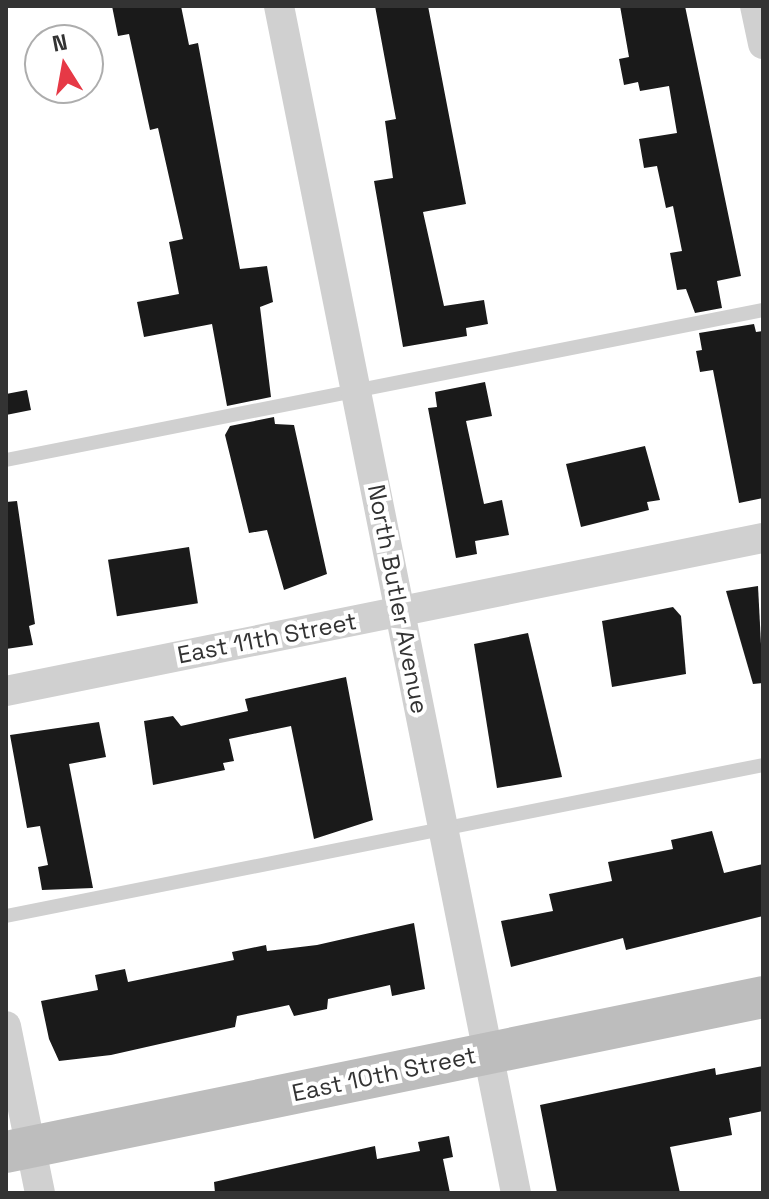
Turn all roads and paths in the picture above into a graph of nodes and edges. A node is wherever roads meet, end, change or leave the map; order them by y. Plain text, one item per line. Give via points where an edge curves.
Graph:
1 (279, 6) edge
2 (755, 6) edge
3 (763, 44) edge
4 (763, 310) edge
5 (356, 389) junction
6 (6, 460) edge
7 (763, 538) edge
8 (400, 611) junction
9 (6, 691) edge
10 (763, 765) edge
11 (443, 827) junction
12 (6, 916) edge
13 (763, 997) edge
14 (6, 1026) edge
15 (488, 1053) junction
16 (18, 1150) edge
17 (40, 1193) edge
18 (516, 1193) edge

1 - 5 street, North Butler Avenue
2 - 3 street
4 - 5 lane
5 - 6 lane
5 - 8 street, North Butler Avenue
7 - 8 street, East 11th Street
8 - 9 street, East 11th Street
8 - 11 street, North Butler Avenue
10 - 11 lane
11 - 12 lane
11 - 15 street, North Butler Avenue
13 - 15 main road, East 10th Street
14 - 16 street
15 - 16 main road, East 10th Street
15 - 18 street, North Butler Avenue
16 - 17 street

